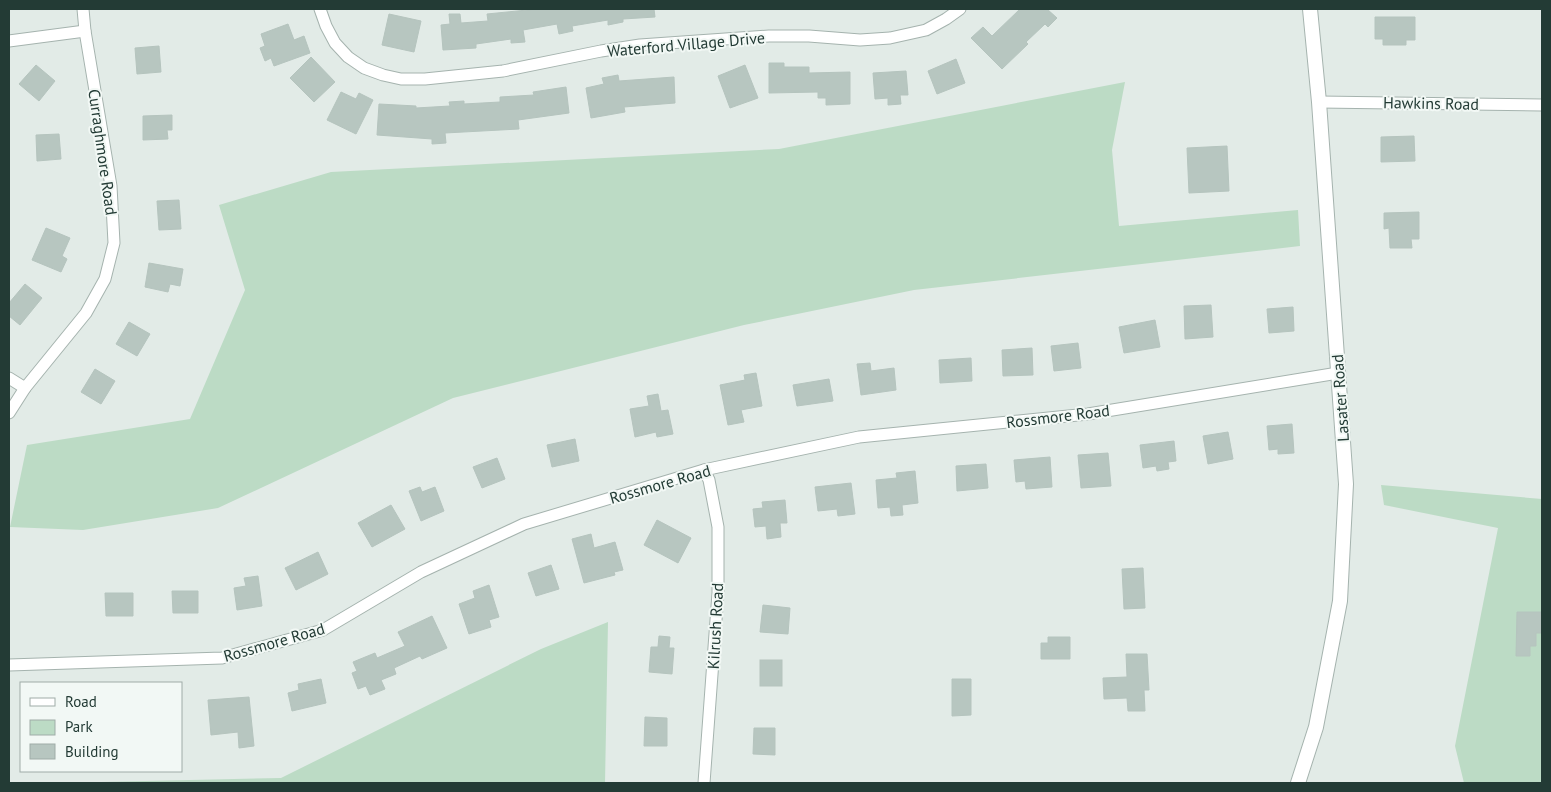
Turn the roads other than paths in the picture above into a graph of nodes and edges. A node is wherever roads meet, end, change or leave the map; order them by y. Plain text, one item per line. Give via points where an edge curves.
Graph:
1 (83, 9) edge
2 (320, 9) edge
3 (960, 9) edge
4 (1310, 9) edge
5 (85, 31) junction
6 (9, 41) edge
7 (1319, 102) junction
8 (1542, 105) edge
9 (1338, 373) junction
10 (9, 378) edge
11 (25, 388) junction
12 (9, 413) edge
13 (704, 470) junction
14 (9, 665) edge
15 (704, 783) edge
16 (1298, 783) edge

1 - 5 street, Curraghmore Road
2 - 3 street, Waterford Village Drive via 335,43 348,57 364,68 401,79 503,71 640,45 769,36 890,38 926,30
4 - 7 street, Lasater Road
5 - 6 street
5 - 11 street, Curraghmore Road via 111,186 114,243 105,279 86,313
7 - 8 street, Hawkins Road
7 - 9 street, Lasater Road
9 - 13 street, Rossmore Road via 1088,414 858,437
9 - 16 street, Lasater Road via 1346,484 1340,601 1316,727
10 - 11 street
11 - 12 street, Curraghmore Road
13 - 14 street, Rossmore Road via 524,524 421,572 323,630 222,658
13 - 15 street, Kilrush Road via 718,527 718,593

